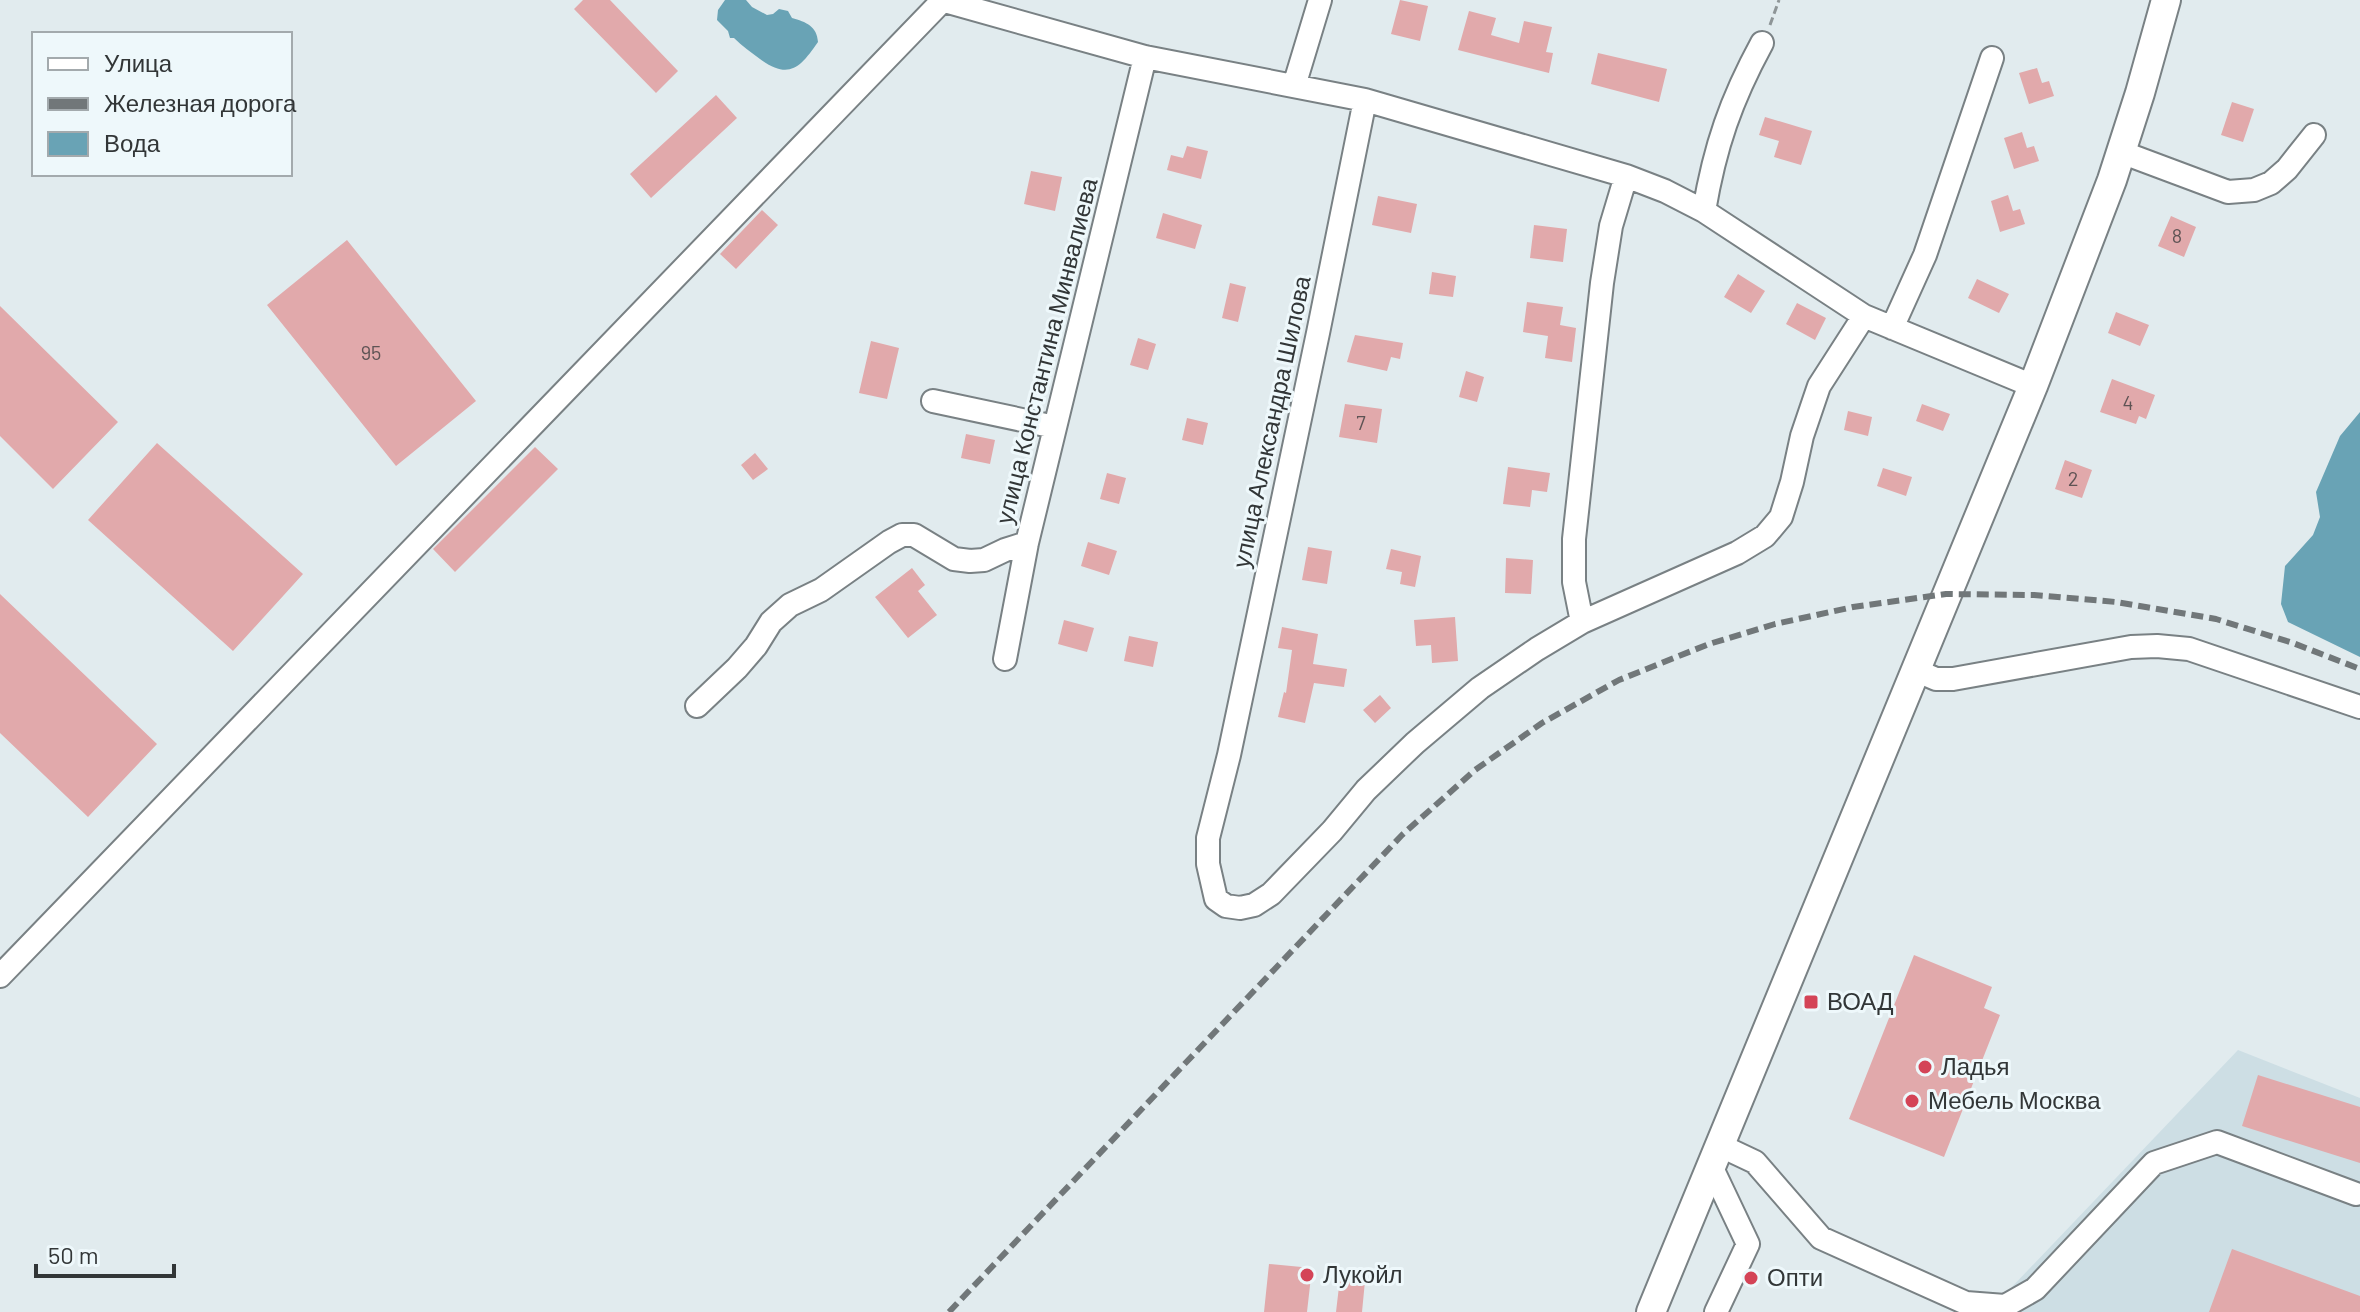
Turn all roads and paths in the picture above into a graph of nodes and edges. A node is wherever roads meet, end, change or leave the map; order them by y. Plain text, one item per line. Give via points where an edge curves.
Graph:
1 (942, 0) edge
2 (1320, 0) edge
3 (1779, 0) edge
4 (2166, 0) edge
5 (1762, 43) joint
6 (1145, 57) junction
7 (1992, 58) dead end
8 (1294, 86) junction
9 (1365, 100) junction
10 (2314, 135) dead end
11 (2121, 152) junction
12 (1626, 176) junction
13 (1704, 211) junction
14 (1864, 316) junction
15 (1892, 328) junction
16 (2033, 386) junction
17 (933, 401) dead end
18 (1055, 427) junction
19 (1027, 543) junction
20 (1582, 622) junction
21 (1005, 659) dead end
22 (1915, 670) junction
23 (697, 706) dead end
24 (2360, 707) edge
25 (0, 976) edge
26 (1715, 1155) junction
27 (2356, 1194) dead end
28 (1651, 1312) edge
29 (1716, 1312) edge

1 - 6 street
1 - 25 street
2 - 8 street
3 - 5 path
4 - 11 main road
5 - 13 street via 1728,112
6 - 8 street
6 - 18 street, улица Константина Минвалиева
7 - 15 street via 1925,255
8 - 9 street
9 - 12 street
9 - 20 street, улица Александра Шилова via 1208,838 1216,899 1240,908 1271,894 1415,743 1480,688
10 - 11 street via 2287,169 2254,190 2228,192
11 - 16 main road
12 - 13 street
12 - 20 street via 1602,283 1574,539 1574,582
13 - 14 street
14 - 15 street
14 - 20 street via 1819,386 1781,517 1765,536
15 - 16 street
16 - 22 main road
17 - 18 street
18 - 19 street, улица Константина Минвалиева
19 - 21 street, улица Константина Минвалиева
19 - 23 street via 970,561 954,559 914,535 902,535 790,605
22 - 24 street via 1953,679 2157,646 2189,649
22 - 26 main road
26 - 27 street via 1755,1162 1821,1238 1966,1303 2005,1306 2035,1289 2154,1163 2217,1142
26 - 28 main road
26 - 29 street via 1748,1244

